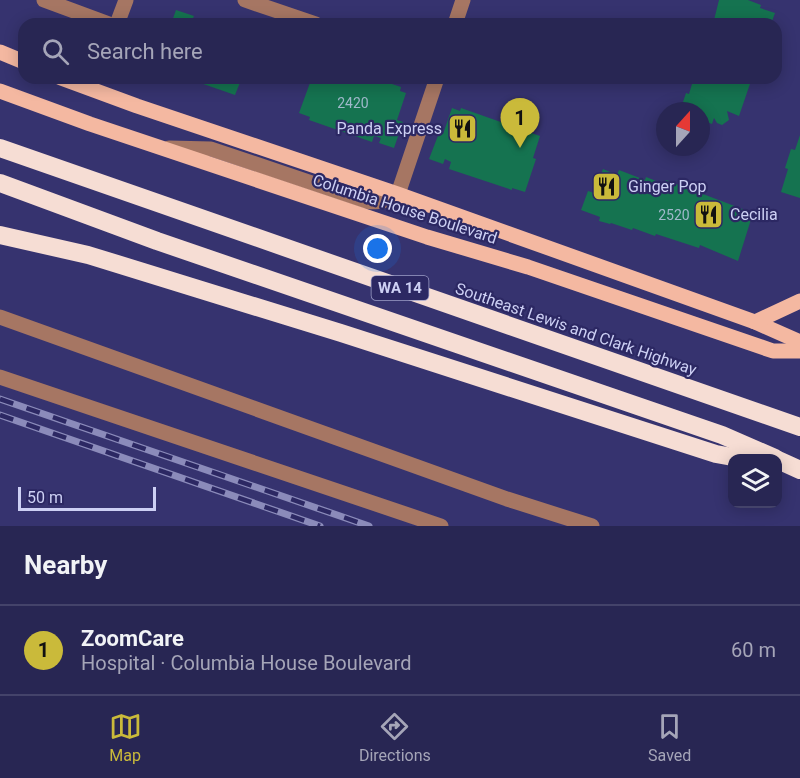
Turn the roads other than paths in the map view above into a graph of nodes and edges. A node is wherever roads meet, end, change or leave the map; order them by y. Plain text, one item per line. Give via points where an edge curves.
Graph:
1 (44, 0) edge
2 (126, 0) edge
3 (245, 0) edge
4 (463, 0) edge
5 (93, 18) edge
6 (119, 18) edge
7 (298, 18) edge
8 (457, 18) edge
9 (0, 52) edge
10 (18, 60) edge
11 (77, 84) edge
12 (435, 84) edge
13 (0, 91) edge
14 (0, 148) edge
15 (166, 148) junction
16 (0, 183) edge
17 (398, 194) junction
18 (0, 235) edge
19 (800, 301) edge
20 (0, 317) edge
21 (755, 322) junction
22 (800, 342) edge
23 (800, 351) edge
24 (0, 376) edge
25 (800, 427) edge
26 (765, 454) edge
27 (728, 457) edge
28 (782, 462) edge
29 (782, 467) edge
30 (800, 470) edge
31 (441, 526) edge
32 (592, 526) edge

1 - 5 street
2 - 6 street
3 - 7 street
4 - 8 street
9 - 10 main road
11 - 17 main road, Columbia House Boulevard
12 - 17 street
13 - 15 main road, Columbia House Boulevard
14 - 25 highway, Southeast Lewis and Clark Highway / WA 14
15 - 17 street via 211,149 365,201 378,203
15 - 23 main road, Columbia House Boulevard via 773,351
16 - 26 highway, WA 14 via 722,435
17 - 21 main road, Columbia House Boulevard
18 - 27 highway via 99,259
19 - 21 main road
20 - 32 street via 507,500
21 - 22 main road, Columbia House Boulevard
24 - 31 street
28 - 30 highway, WA 14
29 - 30 highway

